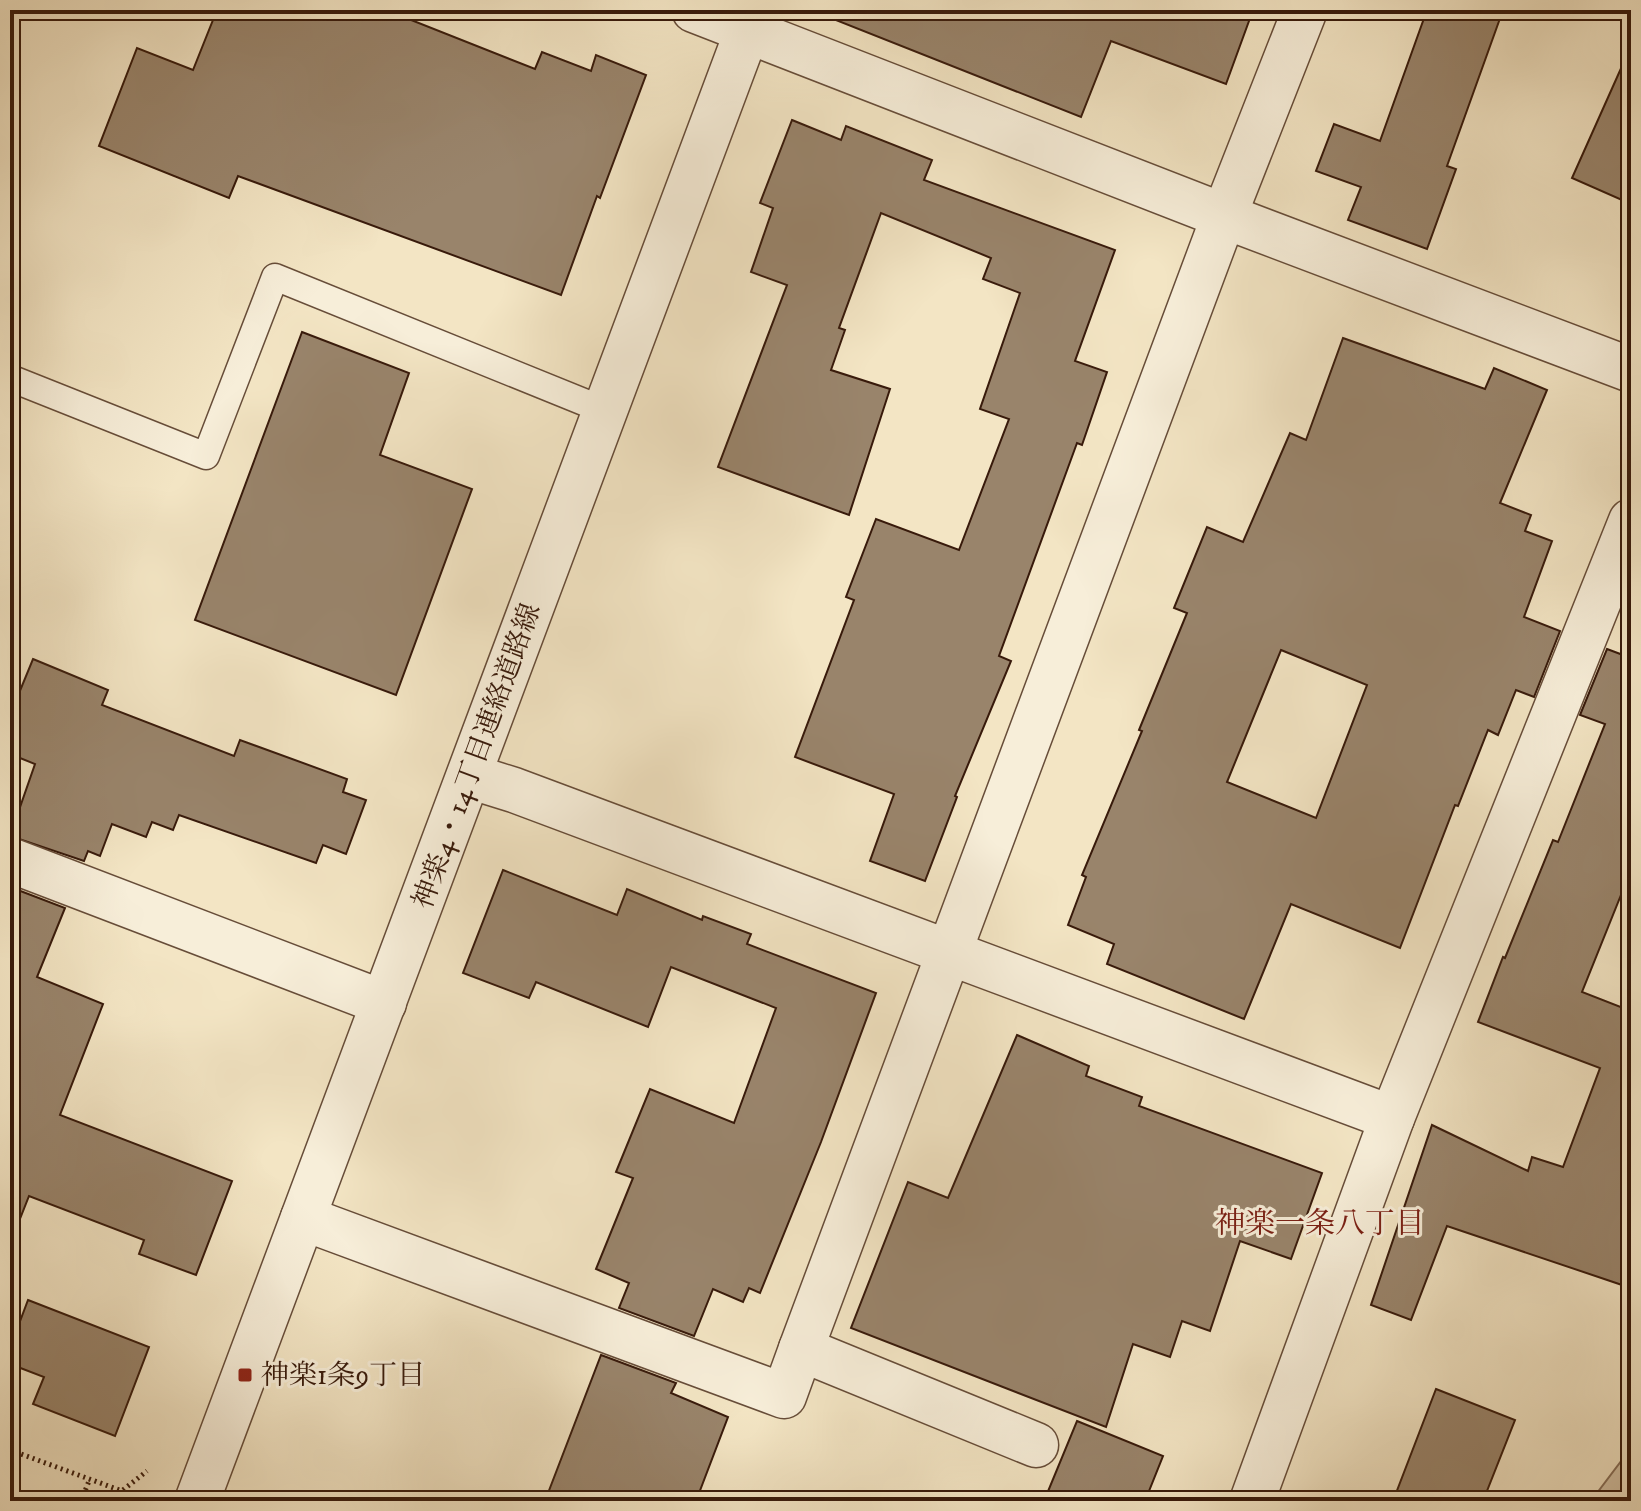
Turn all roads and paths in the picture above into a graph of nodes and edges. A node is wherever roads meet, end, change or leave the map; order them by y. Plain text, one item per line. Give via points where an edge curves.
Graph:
1 (694, 10) edge
2 (1305, 10) edge
3 (751, 20) edge
4 (1224, 216) junction
5 (1631, 370) edge
6 (10, 378) edge
7 (606, 411) junction
8 (1631, 521) edge
9 (469, 776) junction
10 (10, 860) edge
11 (950, 952) junction
12 (384, 1003) junction
13 (1392, 1118) junction
14 (303, 1218) junction
15 (801, 1349) junction
16 (1036, 1445) dead end
17 (10, 1450) edge
18 (153, 1466) dead end
19 (89, 1481) junction
20 (123, 1490) junction
21 (81, 1501) edge
22 (150, 1501) edge
23 (197, 1501) edge
24 (1252, 1501) edge

1 - 3 street
2 - 4 street
3 - 4 street
3 - 7 street, 神楽4・14丁目連絡道路線
4 - 5 street
4 - 11 street
6 - 7 lane via 206,456 275,277
7 - 9 street, 神楽4・14丁目連絡道路線
8 - 13 street
9 - 11 street
9 - 12 street, 神楽4・14丁目連絡道路線
10 - 12 street
11 - 13 street
11 - 15 street
12 - 14 street, 神楽4・14丁目連絡道路線
13 - 24 street
14 - 15 street via 784,1396
14 - 23 street, 神楽4・14丁目連絡道路線
15 - 16 street
17 - 19 path
18 - 20 path
19 - 20 path
19 - 21 path
20 - 22 path

